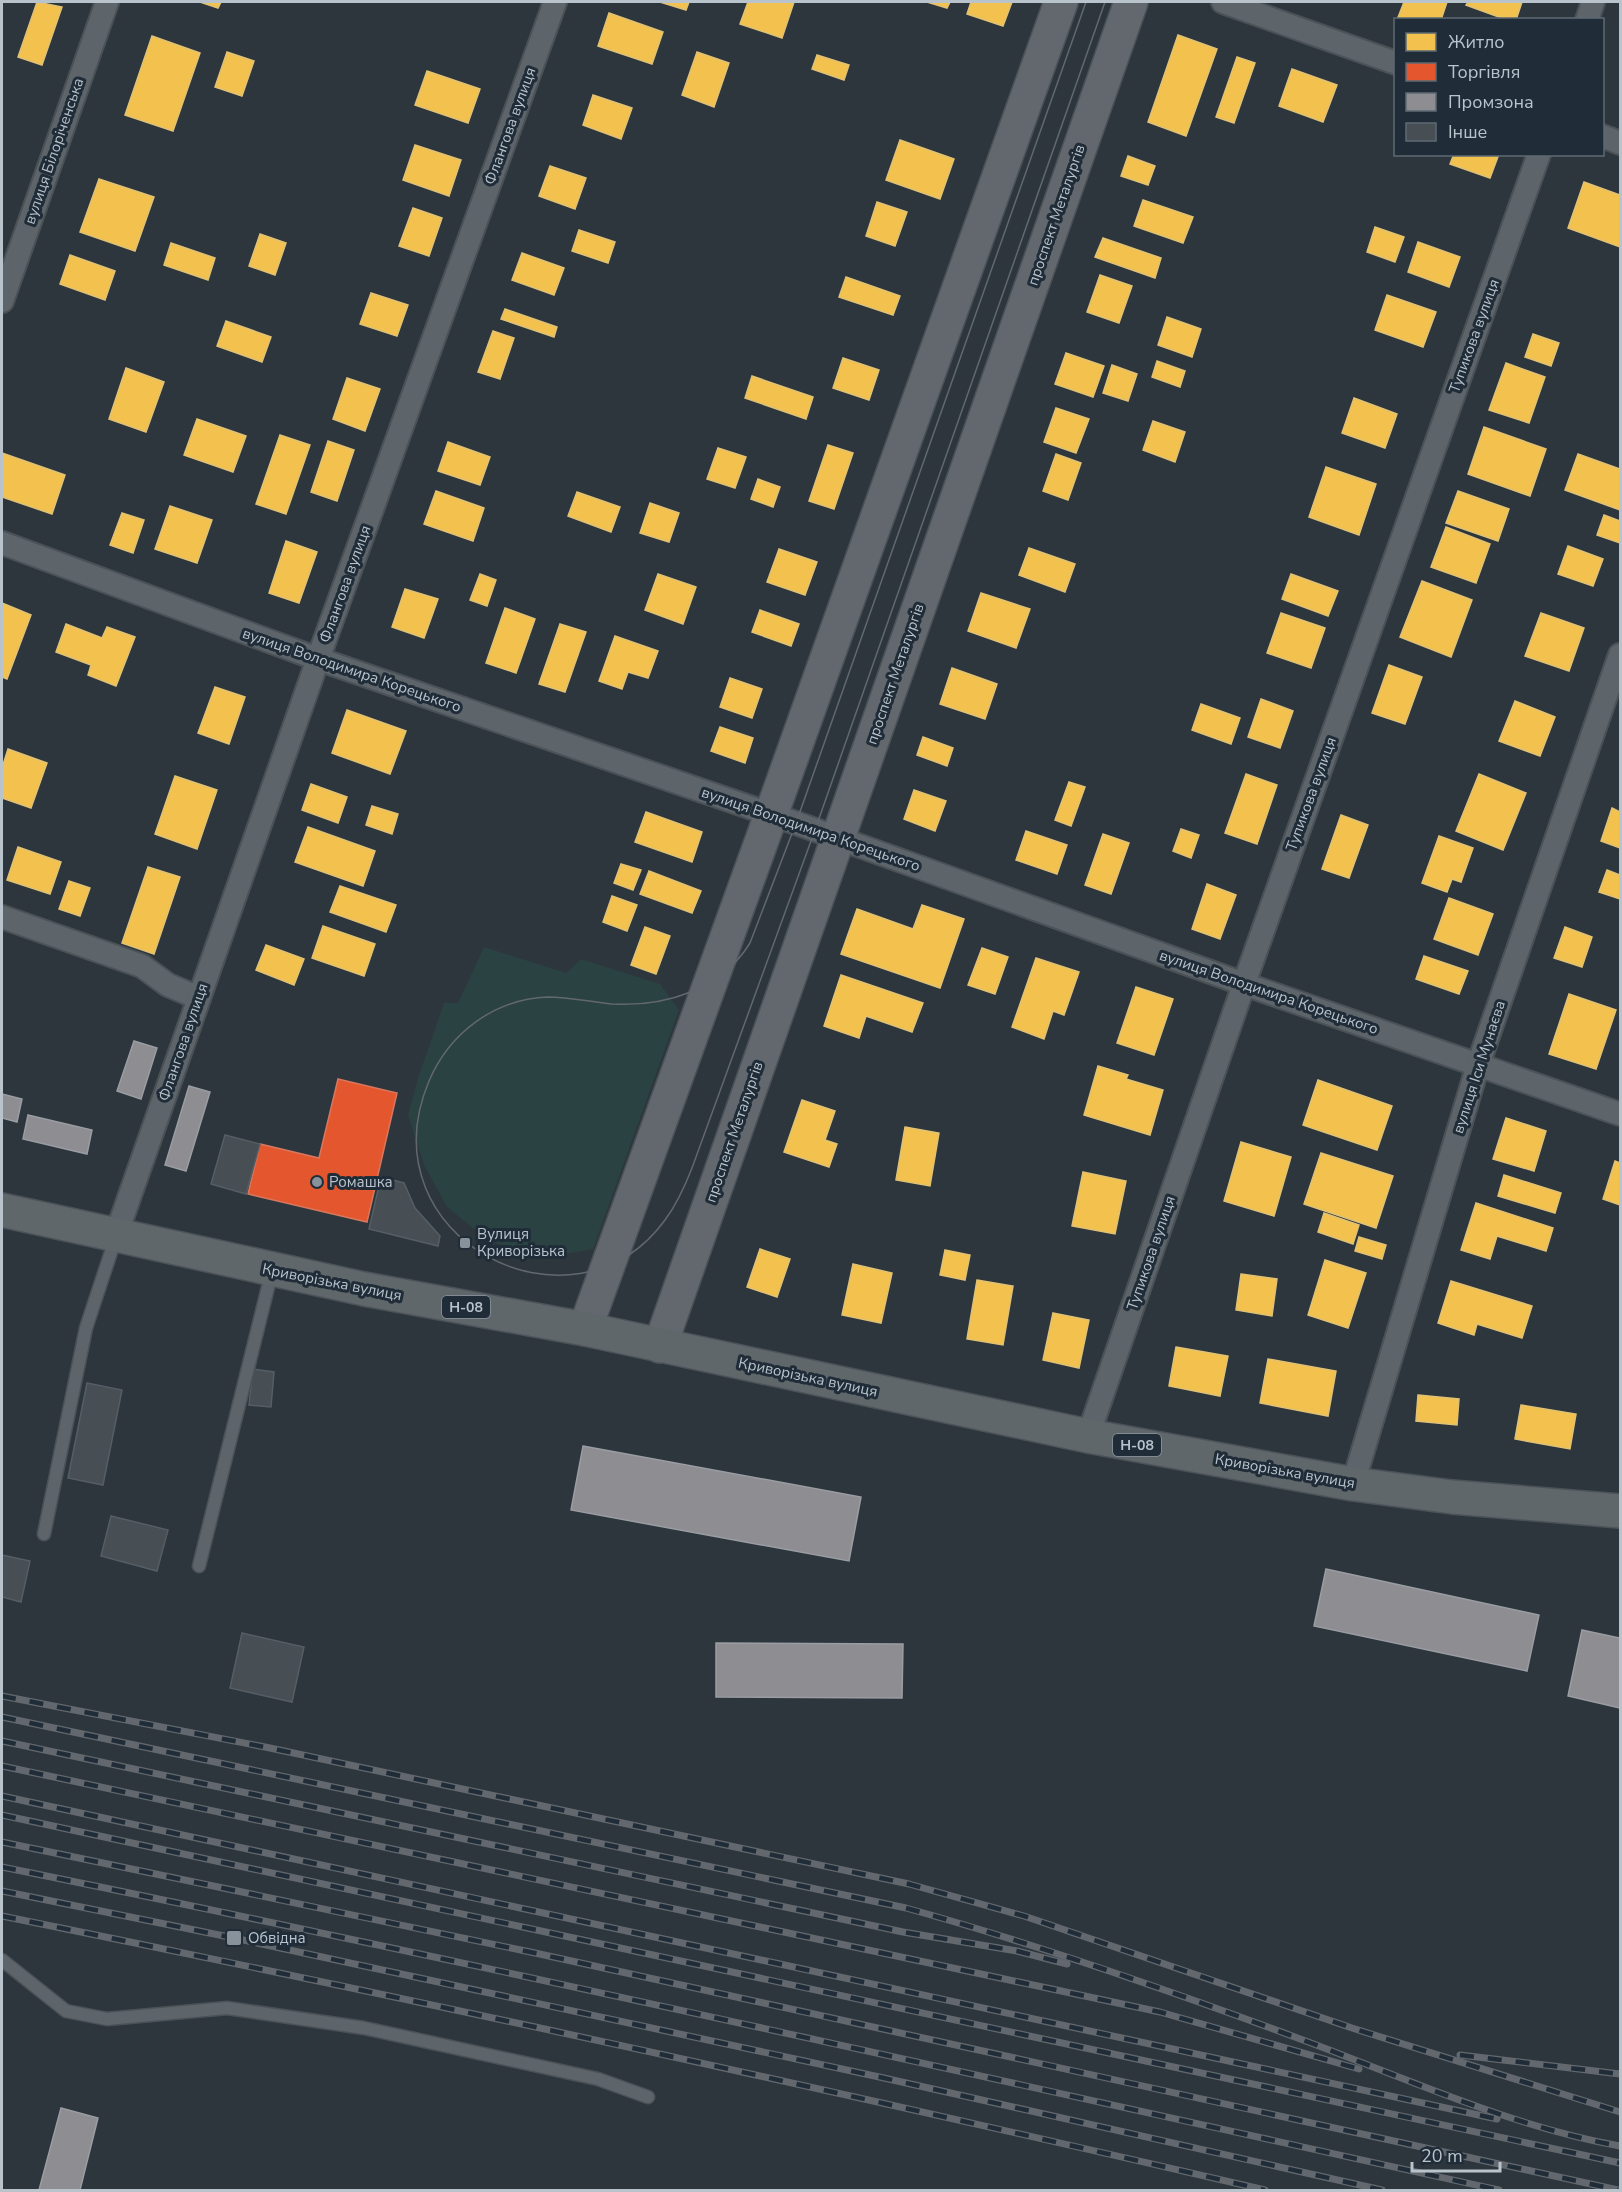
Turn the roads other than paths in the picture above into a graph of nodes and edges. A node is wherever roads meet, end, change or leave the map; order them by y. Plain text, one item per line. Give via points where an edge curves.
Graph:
1 (107, 2) edge
2 (555, 2) edge
3 (1061, 2) edge
4 (1131, 2) edge
5 (1223, 2) edge
6 (1593, 2) edge
7 (1588, 18) edge
8 (1394, 63) edge
9 (1604, 137) edge
10 (1620, 143) edge
11 (1538, 156) edge
12 (2, 301) edge
13 (2, 543) edge
14 (1620, 655) edge
15 (318, 660) junction
16 (771, 815) junction
17 (838, 837) junction
18 (2, 917) edge
19 (1244, 984) junction
20 (199, 998) junction
21 (1478, 1065) junction
22 (1620, 1114) edge
23 (2, 1210) edge
24 (116, 1235) junction
25 (272, 1270) junction
26 (585, 1329) junction
27 (660, 1346) junction
28 (1088, 1436) junction
29 (1353, 1484) junction
30 (1620, 1511) edge
31 (44, 1534) dead end
32 (199, 1566) dead end
33 (2, 1960) edge
34 (648, 2097) dead end

1 - 12 street, вулиця Білоріченська
2 - 15 street, Флангова вулиця
3 - 16 main road
4 - 17 main road, проспект Металургів
5 - 8 street
6 - 7 street
9 - 10 street
11 - 19 street, Тупикова вулиця
13 - 15 street, вулиця Володимира Корецького
14 - 21 street, вулиця Іси Мунаєва
15 - 16 street, вулиця Володимира Корецького
15 - 20 street, Флангова вулиця
16 - 17 street, вулиця Володимира Корецького
16 - 26 main road
17 - 19 street, вулиця Володимира Корецького
17 - 27 main road, проспект Металургів
18 - 20 street via 142,966 168,985
19 - 21 street, вулиця Володимира Корецького
19 - 28 street, Тупикова вулиця
20 - 24 street, Флангова вулиця
21 - 22 street, вулиця Володимира Корецького
21 - 29 street, вулиця Іси Мунаєва
23 - 24 main road, Криворізька вулиця / Н-08
24 - 25 main road, Криворізька вулиця / Н-08
24 - 31 lane via 86,1328
25 - 26 main road, Криворізька вулиця / Н-08
25 - 32 lane
26 - 27 main road, Криворізька вулиця / Н-08
27 - 28 main road, Криворізька вулиця / Н-08
28 - 29 main road, Криворізька вулиця / Н-08
29 - 30 main road, Криворізька вулиця / Н-08
33 - 34 lane via 66,2011 107,2019 227,2008 364,2028 598,2079

